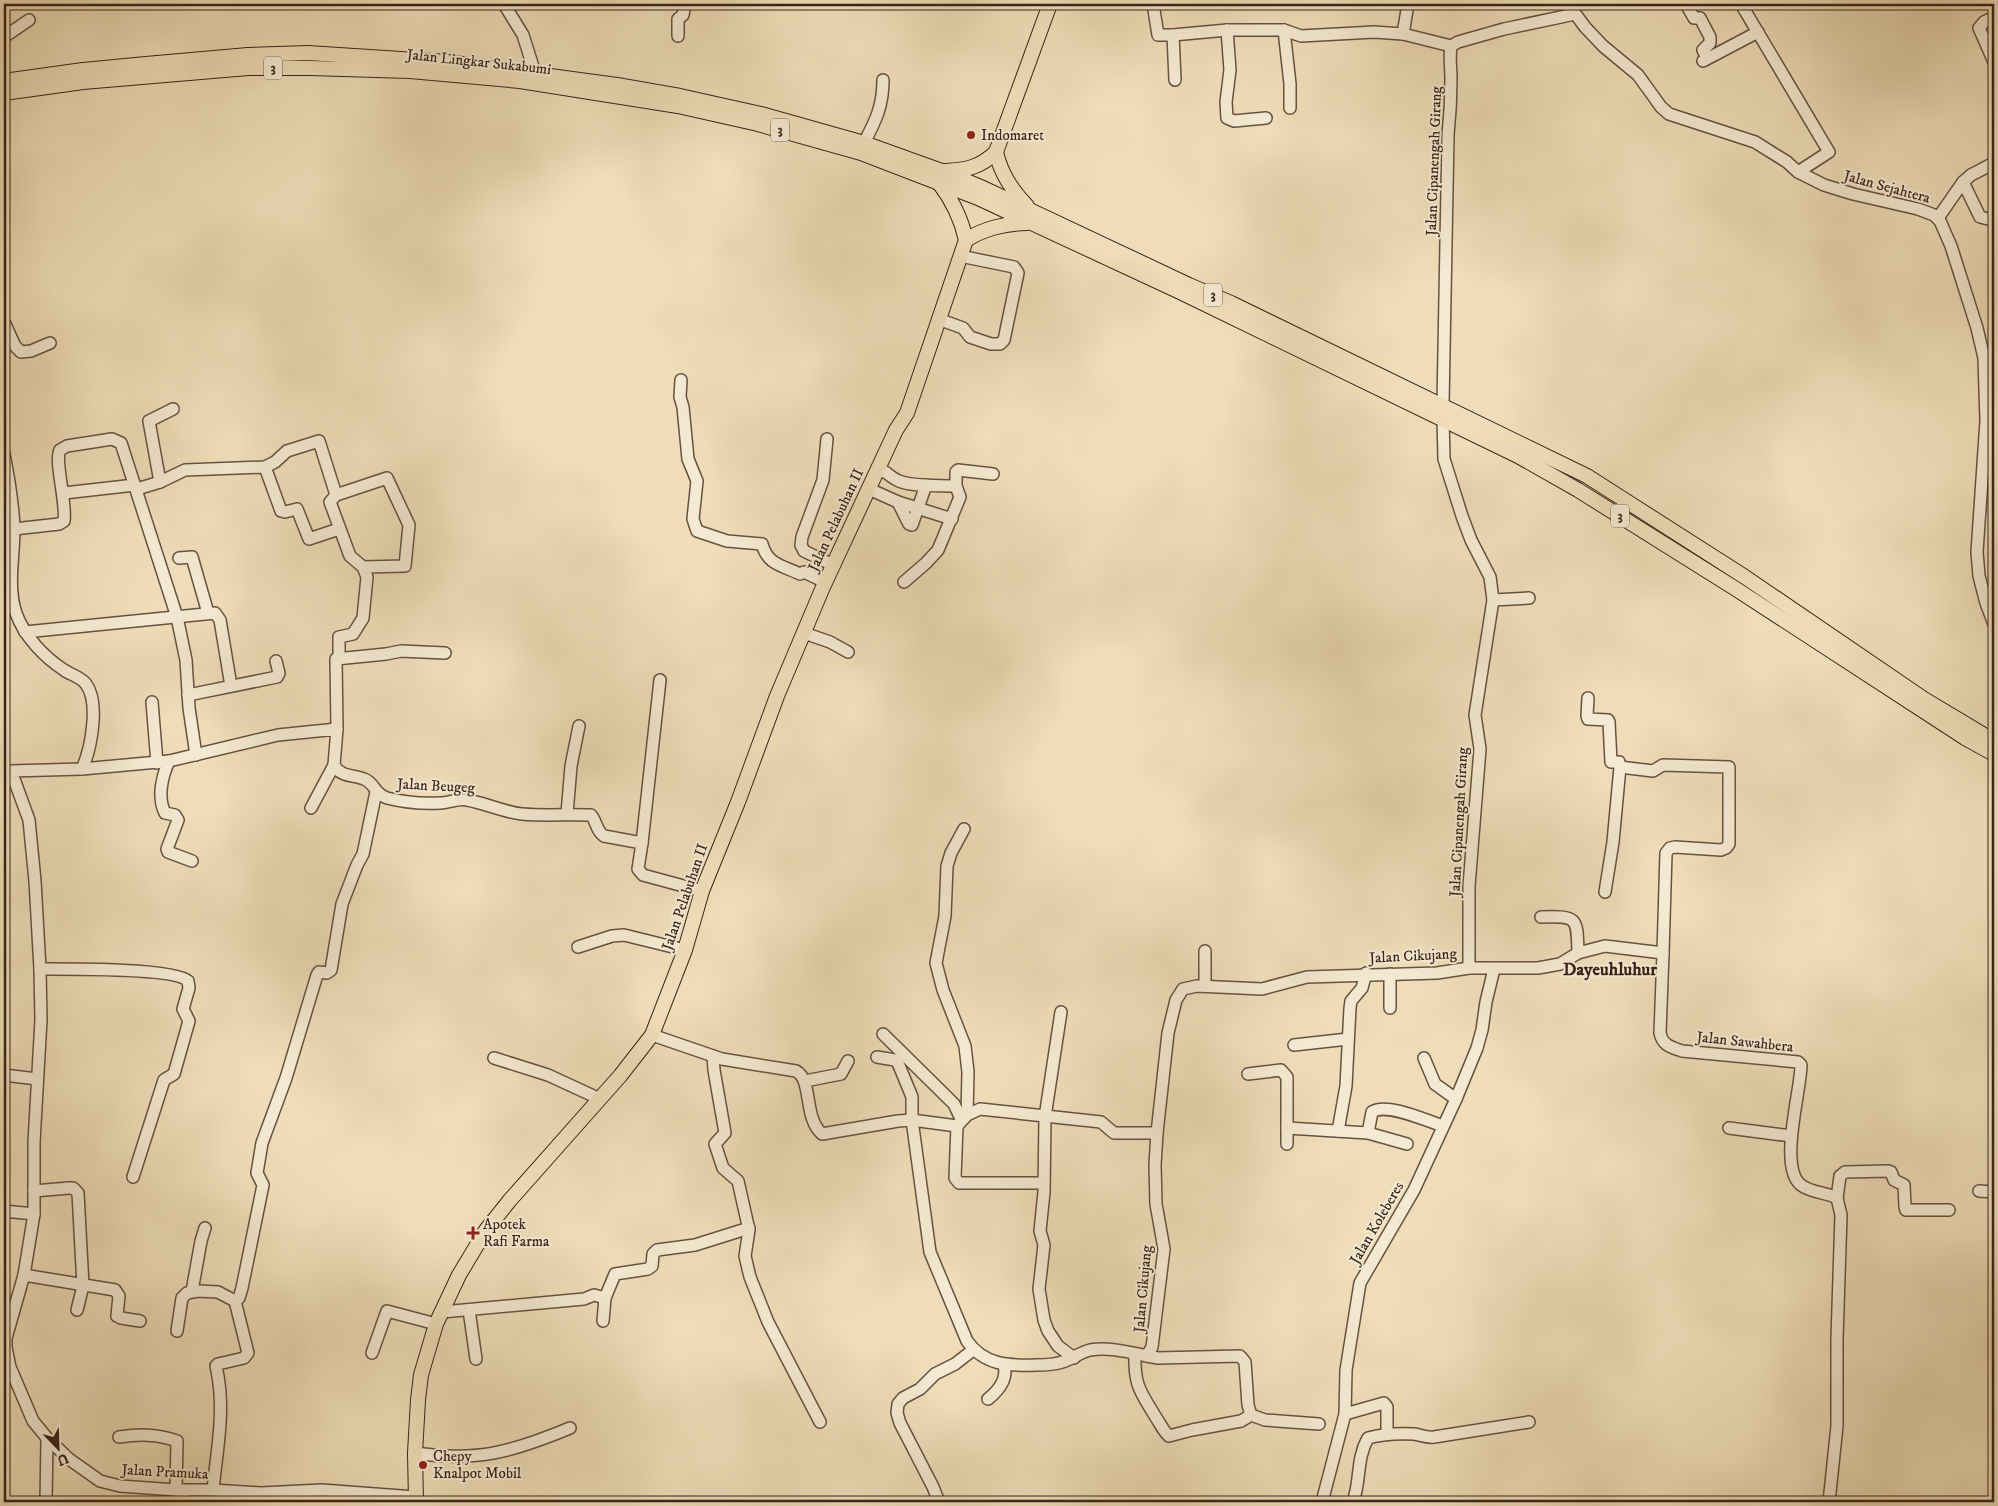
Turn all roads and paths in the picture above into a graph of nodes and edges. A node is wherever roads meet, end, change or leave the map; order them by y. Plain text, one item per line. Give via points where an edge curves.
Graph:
1 (504, 4) edge
2 (685, 4) edge
3 (1050, 4) edge
4 (1153, 4) edge
5 (1408, 4) edge
6 (1686, 4) edge
7 (1741, 4) edge
8 (1574, 8) edge
9 (1994, 17) edge
10 (29, 20) dead end
11 (1227, 30) junction
12 (1284, 30) junction
13 (1758, 32) junction
14 (1403, 34) junction
15 (1173, 35) junction
16 (678, 36) dead end
17 (4, 37) edge
18 (1452, 46) junction
19 (1994, 62) edge
20 (541, 77) junction
21 (883, 80) dead end
22 (1174, 80) dead end
23 (4, 81) edge
24 (622, 91) junction
25 (4, 93) edge
26 (1290, 108) dead end
27 (1266, 118) dead end
28 (864, 143) junction
29 (996, 152) junction
30 (1994, 162) edge
31 (1798, 172) junction
32 (938, 174) junction
33 (1964, 182) junction
34 (1994, 216) edge
35 (1031, 218) junction
36 (1938, 218) junction
37 (966, 240) junction
38 (960, 256) junction
39 (938, 319) junction
40 (4, 322) edge
41 (50, 343) dead end
42 (680, 380) dead end
43 (173, 409) dead end
44 (1443, 411) junction
45 (827, 439) dead end
46 (4, 454) edge
47 (265, 467) junction
48 (878, 468) junction
49 (993, 474) dead end
50 (160, 482) junction
51 (926, 485) junction
52 (956, 486) junction
53 (136, 487) junction
54 (869, 489) junction
55 (64, 493) junction
56 (336, 495) junction
57 (898, 502) junction
58 (918, 508) junction
59 (952, 519) junction
60 (14, 529) junction
61 (339, 529) junction
62 (179, 558) dead end
63 (833, 565) junction
64 (363, 568) junction
65 (825, 582) junction
66 (904, 582) dead end
67 (1529, 598) dead end
68 (1493, 600) junction
69 (208, 613) junction
70 (177, 617) junction
71 (1994, 624) edge
72 (25, 632) junction
73 (804, 633) junction
74 (848, 652) dead end
75 (445, 653) dead end
76 (339, 657) junction
77 (276, 661) dead end
78 (660, 680) dead end
79 (231, 686) junction
80 (188, 695) junction
81 (1588, 698) dead end
82 (152, 702) dead end
83 (579, 726) dead end
84 (337, 730) junction
85 (1969, 733) junction
86 (1994, 741) edge
87 (1994, 754) edge
88 (196, 755) junction
89 (163, 762) junction
90 (334, 765) junction
91 (1620, 767) junction
92 (82, 769) junction
93 (8, 771) edge
94 (376, 792) junction
95 (311, 808) dead end
96 (567, 814) junction
97 (964, 829) dead end
98 (642, 843) junction
99 (192, 861) dead end
100 (702, 891) junction
101 (1605, 892) dead end
102 (1542, 917) dead end
103 (578, 946) dead end
104 (685, 950) junction
105 (1205, 951) dead end
106 (1578, 953) junction
107 (1663, 953) junction
108 (1470, 968) junction
109 (40, 969) junction
110 (1494, 969) junction
111 (1366, 974) junction
112 (1390, 974) junction
113 (1205, 986) junction
114 (1390, 1008) dead end
115 (1061, 1012) dead end
116 (883, 1034) dead end
117 (652, 1035) junction
118 (1348, 1039) junction
119 (1294, 1045) dead end
120 (713, 1056) junction
121 (877, 1056) dead end
122 (494, 1058) dead end
123 (1424, 1058) dead end
124 (848, 1061) dead end
125 (1248, 1074) dead end
126 (4, 1075) edge
127 (37, 1079) junction
128 (805, 1081) junction
129 (1456, 1099) junction
130 (600, 1100) junction
131 (1045, 1116) junction
132 (912, 1120) junction
133 (961, 1120) junction
134 (1443, 1126) junction
135 (1287, 1128) junction
136 (1729, 1128) dead end
137 (1338, 1131) junction
138 (1157, 1133) junction
139 (1368, 1133) junction
140 (1791, 1136) junction
141 (1287, 1144) dead end
142 (1408, 1144) dead end
143 (133, 1177) dead end
144 (1044, 1183) junction
145 (34, 1191) junction
146 (1979, 1192) dead end
147 (1994, 1192) edge
148 (1837, 1198) junction
149 (1949, 1210) dead end
150 (4, 1211) edge
151 (34, 1214) junction
152 (205, 1228) dead end
153 (749, 1228) junction
154 (24, 1276) junction
155 (83, 1286) junction
156 (192, 1291) junction
157 (605, 1298) junction
158 (235, 1301) junction
159 (77, 1310) dead end
160 (469, 1310) junction
161 (439, 1318) junction
162 (140, 1321) dead end
163 (604, 1321) dead end
164 (177, 1331) dead end
165 (971, 1346) junction
166 (372, 1354) dead end
167 (1135, 1354) junction
168 (1147, 1356) junction
169 (1074, 1358) junction
170 (476, 1359) dead end
171 (1004, 1365) junction
172 (988, 1398) dead end
173 (1344, 1414) junction
174 (1251, 1415) junction
175 (820, 1422) dead end
176 (1529, 1422) dead end
177 (1319, 1424) dead end
178 (570, 1428) dead end
179 (1387, 1434) junction
180 (119, 1437) dead end
181 (47, 1438) junction
182 (415, 1453) junction
183 (180, 1490) junction
184 (213, 1490) junction
185 (260, 1498) edge
186 (415, 1500) edge
187 (46, 1502) edge
188 (182, 1502) edge
189 (939, 1502) edge
190 (1322, 1502) edge
191 (1353, 1502) edge
192 (1829, 1502) edge

1 - 20 street via 523,35
2 - 16 street via 683,15 678,19
3 - 29 main road
4 - 15 street via 1158,34
5 - 14 street
6 - 13 street via 1694,18 1700,18 1710,37 1710,43 1703,50 1705,60
7 - 13 street
8 - 18 street
8 - 31 street, Jalan Sejahtera via 1603,46 1638,75 1669,114 1755,142
9 - 19 street via 1979,28
10 - 17 street
11 - 12 street
11 - 15 street
11 - 27 street via 1230,70 1227,118 1234,121
12 - 14 street via 1301,36 1374,32
12 - 26 street
13 - 31 street via 1829,152
14 - 18 street
15 - 22 street
18 - 44 street, Jalan Cipanengah Girang via 1449,59 1451,110
20 - 23 main road, Jalan Lingkar Sukabumi via 424,60 308,53 146,64
20 - 24 main road, Jalan Lingkar Sukabumi / 3
20 - 25 main road, Jalan Lingkar Sukabumi / 3 via 248,68 83,82
21 - 28 street via 880,111
24 - 28 main road, Jalan Lingkar Sukabumi / 3 via 729,107
24 - 32 main road, Jalan Lingkar Sukabumi / 3 via 758,124
28 - 32 main road, Jalan Lingkar Sukabumi / 3
29 - 32 main road via 979,166
29 - 35 main road via 1006,180
30 - 33 street
31 - 36 street, Jalan Sejahtera via 1824,185 1918,209
32 - 35 main road, 3 via 983,188
32 - 37 main road via 963,224
33 - 34 street via 1980,217 1988,219
33 - 36 street
35 - 37 main road via 980,232
35 - 44 main road, 3
36 - 71 street, Jalan Sejahtera via 1951,246 1984,358 1986,421 1977,552 1979,576
37 - 38 main road, Jalan Pelabuhan II
38 - 39 main road, Jalan Pelabuhan II
38 - 39 street via 1014,267 1018,273 1004,340 1000,344 991,344 970,337 963,328
39 - 48 main road, Jalan Pelabuhan II via 907,413
40 - 41 street via 21,352
42 - 65 street via 688,459 697,481 693,519 697,531 722,540 762,544 771,562
43 - 50 street via 149,422
44 - 68 street, Jalan Cipanengah Girang via 1444,459 1471,540 1490,577
44 - 85 main road, 3 via 1578,490
45 - 63 street via 823,480 801,545 804,551
46 - 60 street
47 - 50 street via 185,470
47 - 56 street via 286,451 320,442
47 - 61 street via 281,511 297,509 309,539
48 - 51 street via 898,481
48 - 54 main road, Jalan Pelabuhan II
49 - 52 street via 958,470
50 - 53 street
51 - 52 street
51 - 58 street
52 - 59 street via 960,497
53 - 55 street
53 - 55 street via 121,443 112,439 60,450 58,457
53 - 70 street
54 - 57 street
54 - 63 main road, Jalan Pelabuhan II
55 - 60 street via 65,518 62,523
56 - 61 street via 330,502
56 - 64 street via 388,478 408,521 410,528 404,566
57 - 58 street
57 - 58 street via 910,525
58 - 59 street
59 - 66 street via 938,550
60 - 72 street via 13,602
61 - 64 street via 350,556
62 - 69 street via 192,557
63 - 65 main road, Jalan Pelabuhan II
64 - 76 street via 368,582 363,618 352,634 339,637
65 - 73 main road, Jalan Pelabuhan II
67 - 68 street
68 - 108 street, Jalan Cipanengah Girang via 1475,715 1480,748 1469,886
69 - 70 street
69 - 79 street via 219,617
70 - 72 street
70 - 80 street via 186,660
72 - 92 street via 57,666 80,678 89,689 92,736
73 - 74 street
73 - 100 main road, Jalan Pelabuhan II
75 - 76 street via 400,651
76 - 84 street via 334,661
77 - 79 street via 277,677
78 - 98 street
79 - 80 street
80 - 88 street
81 - 91 street via 1588,719 1609,722 1611,762 1619,762
82 - 89 street
83 - 96 street via 571,766
84 - 88 street via 278,735
84 - 90 street
85 - 86 main road, 3
85 - 87 main road, 3
88 - 89 street
89 - 92 street
89 - 99 street via 161,801 165,812 178,820 167,849
90 - 94 street, Jalan Beugeg via 343,774 372,783
90 - 95 street
91 - 101 street
91 - 107 street via 1653,771 1663,765 1729,766 1729,844 1721,850 1675,847 1666,853
92 - 93 street
93 - 109 street, Jalan Pramuka via 29,820
94 - 96 street, Jalan Beugeg via 386,798 416,802 464,799 522,814
94 - 158 street via 363,854 342,904 331,970 317,975 286,1078 262,1143 257,1173 263,1185 241,1295
96 - 98 street, Jalan Beugeg via 591,815 604,836
97 - 133 street via 947,866 945,916 936,962 965,1046 968,1072
98 - 100 street via 638,869 643,875
100 - 104 main road, Jalan Pelabuhan II
102 - 106 street via 1569,917 1574,920
103 - 104 street via 624,935
104 - 117 main road, Jalan Pelabuhan II
105 - 113 street
106 - 107 street via 1605,946
106 - 110 street via 1560,964
107 - 140 street, Jalan Sawahbera via 1660,1033 1664,1043 1682,1051 1798,1062 1801,1072
108 - 110 street, Jalan Cikujang
108 - 112 street, Jalan Cikujang via 1437,973
109 - 127 street, Jalan Pramuka
109 - 143 street via 137,971 181,976 188,981 183,1009 189,1021 182,1047 174,1072 164,1080
110 - 129 street, Jalan Koleberes via 1480,1039
111 - 112 street, Jalan Cikujang
111 - 113 street, Jalan Cikujang via 1307,977 1262,989
111 - 118 street via 1362,988 1352,1001
112 - 114 street
113 - 138 street, Jalan Cikujang via 1183,988 1176,1000 1168,1033
115 - 131 street
116 - 133 street via 954,1104
117 - 120 street
117 - 130 main road, Jalan Pelabuhan II
118 - 119 street
118 - 137 street via 1346,1086
120 - 128 street via 792,1069
120 - 153 street via 725,1132 715,1144 723,1168 738,1181
121 - 132 street via 898,1063 912,1097
122 - 130 street via 548,1075
123 - 129 street via 1435,1084
124 - 128 street via 841,1074
125 - 135 street via 1281,1070 1287,1077
126 - 127 street
127 - 145 street, Jalan Pramuka
128 - 132 street via 813,1124 822,1134
129 - 134 street, Jalan Koleberes
130 - 161 main road, Jalan Pelabuhan II via 486,1230 459,1275
131 - 133 street via 980,1109
131 - 138 street via 1101,1122 1114,1133
131 - 144 street
132 - 133 street
132 - 165 street via 927,1241 937,1272
133 - 144 street via 955,1178 959,1183
134 - 139 street via 1383,1109 1372,1112
134 - 173 street, Jalan Koleberes via 1414,1190 1360,1283 1346,1370
135 - 137 street
135 - 141 street
136 - 140 street
137 - 139 street
138 - 168 street, Jalan Cikujang via 1156,1204 1164,1249 1153,1342
139 - 142 street
140 - 148 street, Jalan Sawahbera via 1793,1173 1797,1182 1802,1187
144 - 169 street via 1040,1231 1044,1244 1039,1288 1045,1325 1058,1346
145 - 151 street, Jalan Pramuka
145 - 155 street via 73,1188 78,1194
146 - 147 street
148 - 149 street via 1840,1176 1845,1172 1888,1171 1896,1182 1904,1185 1906,1210
148 - 192 street via 1841,1215 1837,1426
150 - 151 street
151 - 154 street, Jalan Pramuka
152 - 156 street
153 - 157 street via 695,1245 657,1250 648,1269 616,1274
153 - 175 street via 745,1256 750,1277 768,1322
154 - 155 street
154 - 181 street, Jalan Pramuka via 8,1327 6,1352 26,1407
155 - 159 street
155 - 162 street via 117,1292 117,1316
156 - 158 street via 218,1292
156 - 164 street via 182,1298
157 - 160 street via 594,1295 584,1299
157 - 163 street
158 - 184 street via 248,1353 244,1358 217,1365 221,1422
160 - 161 street
160 - 170 street
161 - 166 street via 386,1311
161 - 182 main road, Jalan Pelabuhan II via 421,1375
165 - 171 street, Jalan Cikujang via 987,1360
165 - 189 street via 955,1364 935,1374 898,1404 900,1423
167 - 168 street, Jalan Cikujang
167 - 169 street, Jalan Cikujang via 1116,1349 1085,1352
167 - 174 street via 1134,1371 1140,1391 1169,1436 1241,1421
168 - 174 street via 1240,1356 1248,1382
169 - 171 street, Jalan Cikujang via 1061,1363
171 - 172 street via 1004,1379 997,1392
173 - 179 street via 1384,1403 1387,1407
173 - 190 street, Jalan Koleberes
174 - 177 street via 1265,1420
176 - 179 street via 1434,1438
178 - 182 street via 495,1454 472,1457
179 - 191 street via 1367,1440 1360,1458
180 - 183 street via 143,1434 177,1441
181 - 183 street, Jalan Pramuka via 100,1481 120,1486
181 - 187 street
182 - 186 main road, Jalan Pelabuhan II
183 - 184 street, Jalan Pramuka
183 - 188 street
184 - 185 street, Jalan Pramuka
185 - 186 street, Jalan Pramuka via 322,1490

